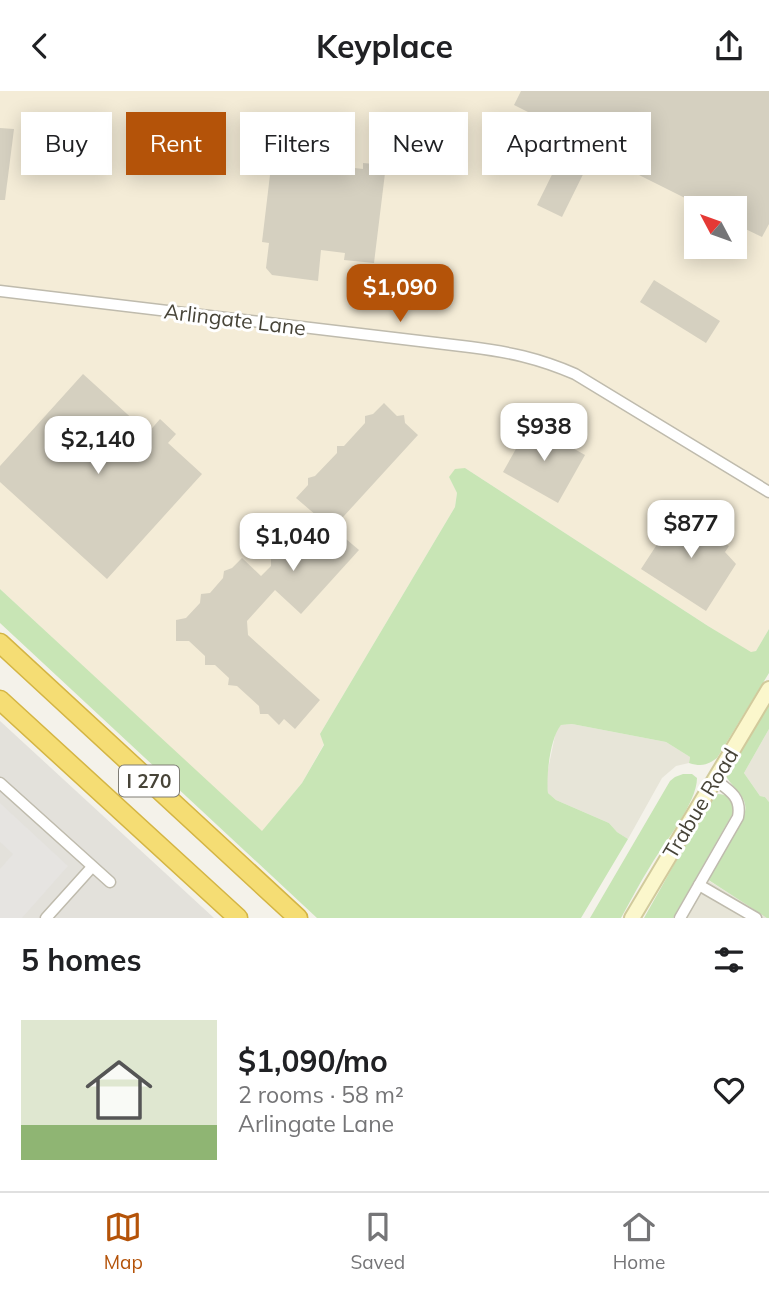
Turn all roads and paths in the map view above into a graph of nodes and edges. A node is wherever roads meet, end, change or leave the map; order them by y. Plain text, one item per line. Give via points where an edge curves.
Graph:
1 (0, 291) edge
2 (769, 492) edge
3 (0, 643) edge
4 (769, 689) edge
5 (0, 700) edge
6 (714, 779) junction
7 (0, 783) edge
8 (92, 867) junction
9 (110, 882) dead end
10 (699, 885) junction
11 (46, 918) edge
12 (238, 918) edge
13 (298, 918) edge
14 (632, 918) edge
15 (680, 918) edge
16 (756, 918) edge

1 - 2 street, Arlingate Lane via 530,357 575,374
3 - 13 highway, I 270
4 - 6 main road, Trabue Road
5 - 12 highway, I 270
6 - 10 street via 734,796 739,812
6 - 14 main road, Trabue Road
7 - 8 street
8 - 9 street
8 - 11 street
10 - 15 street
10 - 16 street

